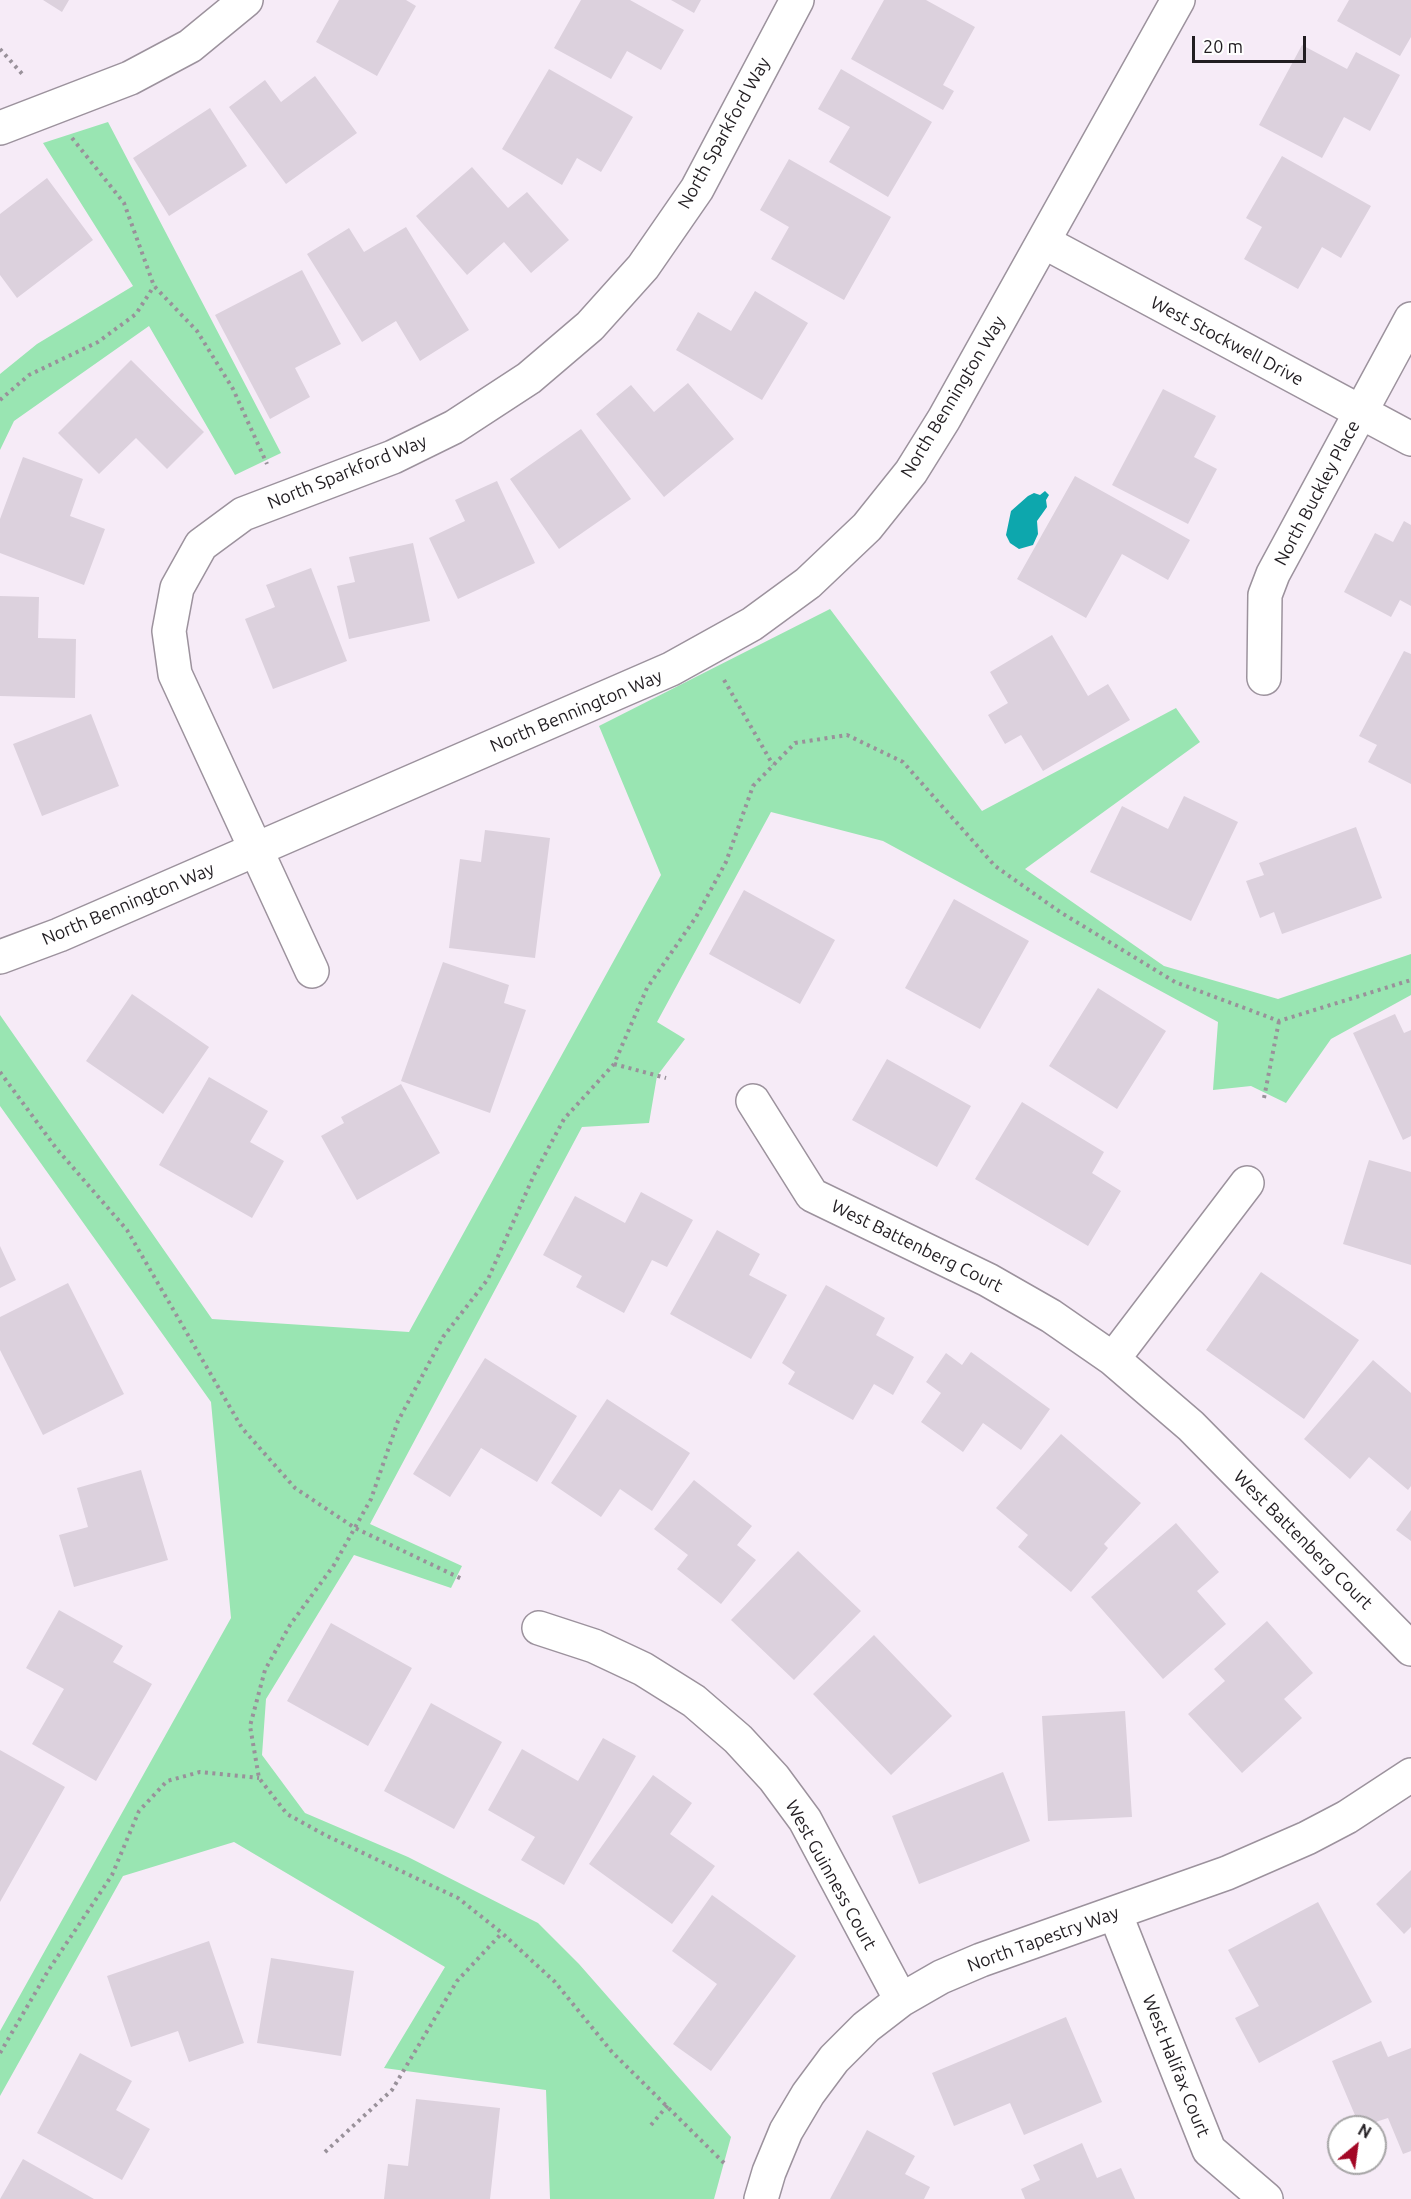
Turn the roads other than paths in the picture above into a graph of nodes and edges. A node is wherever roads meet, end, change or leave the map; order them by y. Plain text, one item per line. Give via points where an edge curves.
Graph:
1 (246, 0) edge
2 (797, 0) edge
3 (1178, 0) edge
4 (0, 128) edge
5 (1044, 242) junction
6 (1411, 319) edge
7 (1360, 412) junction
8 (1411, 439) edge
9 (1264, 678) dead end
10 (256, 849) junction
11 (0, 957) edge
12 (312, 971) dead end
13 (753, 1101) dead end
14 (1247, 1183) dead end
15 (1113, 1359) junction
16 (539, 1628) dead end
17 (1411, 1649) edge
18 (1411, 1775) edge
19 (1114, 1912) junction
20 (901, 2000) junction
21 (761, 2199) edge
22 (1266, 2199) edge

1 - 4 street via 190,46 130,78
2 - 10 street, North Sparkford Way via 697,189 643,267 590,326 529,378 454,427 393,457 243,514 201,545 177,588 169,631 175,674
3 - 5 street, North Bennington Way
5 - 7 street, West Stockwell Drive
5 - 10 street, North Bennington Way via 911,472 867,526 808,583 752,624 671,669
6 - 7 street, North Buckley Place
7 - 8 street, West Stockwell Drive
7 - 9 street, North Buckley Place via 1273,574 1266,595
10 - 11 street, North Bennington Way
10 - 12 street
13 - 15 street, West Battenberg Court via 812,1195 988,1280
14 - 15 street
15 - 17 street, West Battenberg Court via 1191,1426
16 - 20 street, West Guinness Court via 594,1646 643,1669 694,1701 738,1739 805,1820
18 - 19 street, North Tapestry Way via 1307,1838 1227,1873
19 - 20 street, North Tapestry Way via 981,1960
19 - 22 street, West Halifax Court via 1209,2151
20 - 21 street, North Tapestry Way via 834,2059 808,2094 786,2131

